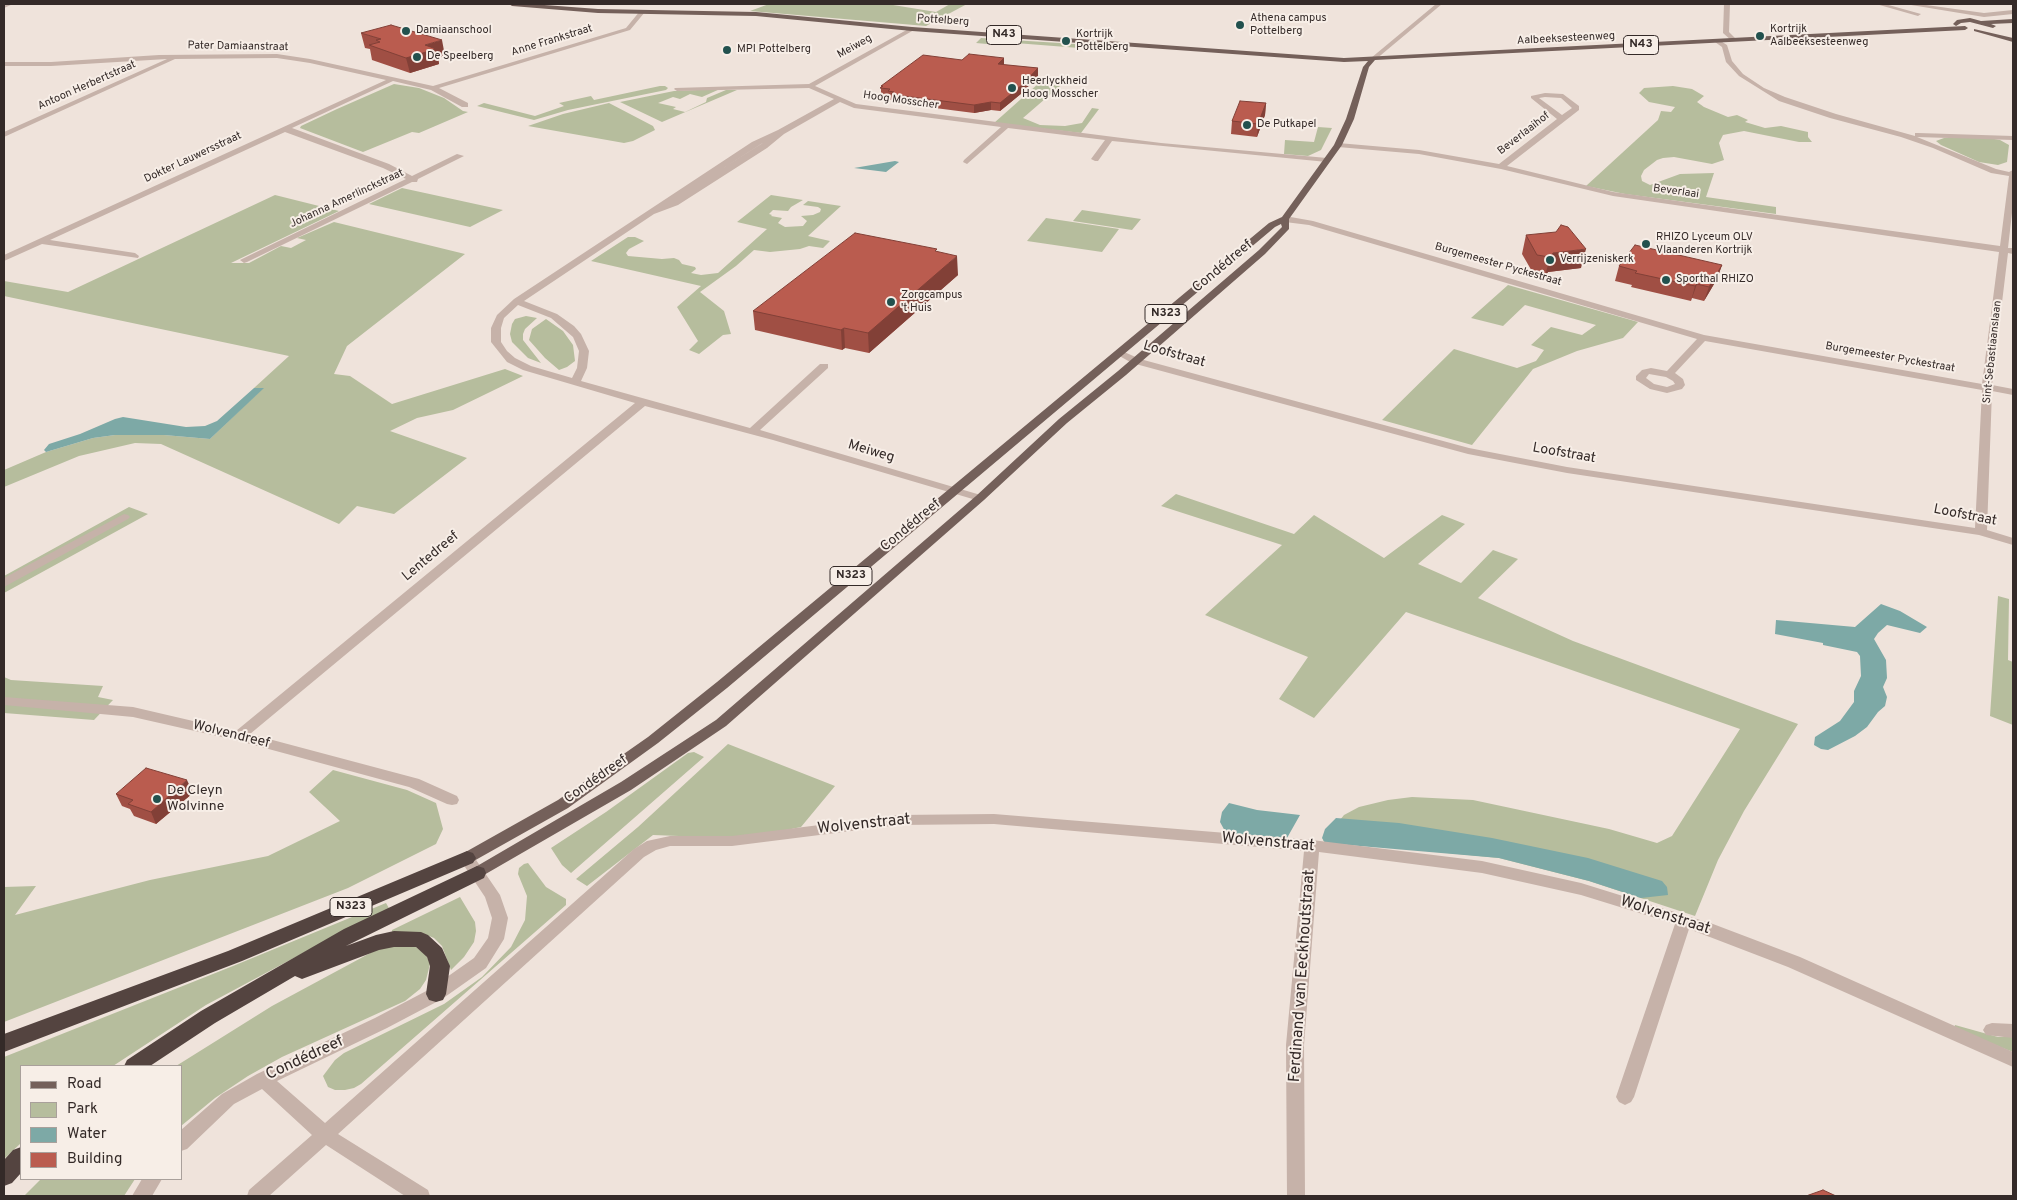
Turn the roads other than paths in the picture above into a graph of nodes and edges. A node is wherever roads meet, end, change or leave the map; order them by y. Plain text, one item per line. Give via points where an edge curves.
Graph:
1 (10, 4) edge
2 (512, 4) edge
3 (1439, 4) edge
4 (1726, 4) edge
5 (1879, 4) edge
6 (1908, 4) edge
7 (2006, 4) edge
8 (4, 6) edge
9 (2013, 6) edge
10 (642, 12) junction
11 (2013, 12) edge
12 (1918, 14) dead end
13 (1981, 22) junction
14 (2013, 22) edge
15 (1956, 23) junction
16 (1965, 28) junction
17 (1993, 28) junction
18 (912, 29) junction
19 (1910, 30) junction
20 (1976, 30) junction
21 (2013, 39) edge
22 (1734, 40) junction
23 (1717, 41) junction
24 (179, 56) junction
25 (1373, 59) junction
26 (4, 64) edge
27 (393, 79) junction
28 (810, 86) junction
29 (433, 88) junction
30 (677, 89) dead end
31 (838, 100) junction
32 (465, 104) dead end
33 (1562, 119) junction
34 (1006, 126) junction
35 (283, 129) junction
36 (1904, 134) junction
37 (4, 135) edge
38 (2013, 138) edge
39 (1110, 139) junction
40 (1338, 145) junction
41 (460, 156) dead end
42 (1095, 159) dead end
43 (1327, 160) junction
44 (967, 162) dead end
45 (1500, 167) junction
46 (2013, 174) edge
47 (414, 180) junction
48 (1285, 219) junction
49 (41, 241) junction
50 (2009, 251) edge
51 (135, 256) dead end
52 (4, 258) edge
53 (244, 260) dead end
54 (517, 301) junction
55 (1703, 338) junction
56 (1119, 353) junction
57 (1136, 361) junction
58 (824, 366) dead end
59 (1668, 374) dead end
60 (575, 382) junction
61 (1987, 388) junction
62 (2013, 392) edge
63 (643, 402) junction
64 (753, 431) junction
65 (954, 490) junction
66 (980, 498) junction
67 (124, 517) dead end
68 (1981, 532) junction
69 (2013, 542) edge
70 (4, 583) edge
71 (4, 701) edge
72 (239, 736) junction
73 (452, 800) dead end
74 (1312, 846) junction
75 (472, 866) junction
76 (1684, 921) junction
77 (270, 980) junction
78 (436, 994) junction
79 (1992, 1030) dead end
80 (2013, 1031) edge
81 (4, 1043) edge
82 (2013, 1060) edge
83 (136, 1065) edge
84 (263, 1079) junction
85 (1624, 1098) dead end
86 (325, 1135) junction
87 (182, 1142) edge
88 (20, 1158) edge
89 (4, 1176) edge
90 (152, 1180) edge
91 (141, 1196) edge
92 (256, 1196) edge
93 (421, 1196) edge
94 (1296, 1196) edge

1 - 8 street
2 - 10 main road, Pottelberg / N43
3 - 25 street
4 - 22 street via 1726,33
5 - 12 street
6 - 11 street via 1987,16
7 - 9 street
10 - 18 main road, Pottelberg / N43 via 756,14
10 - 29 street, Anne Frankstraat via 628,29
13 - 14 main road, Aalbeeksesteenweg
13 - 15 main road, Aalbeeksesteenweg via 1963,20
13 - 17 main road
14 - 17 main road
15 - 16 main road
15 - 19 main road, Aalbeeksesteenweg / N43
16 - 19 main road, Aalbeeksesteenweg / N43
16 - 20 main road
17 - 20 main road
17 - 21 main road
18 - 25 main road, Pottelberg / N43 via 1289,57
18 - 28 street, Meiweg
19 - 22 main road, Aalbeeksesteenweg / N43
20 - 21 main road
22 - 23 main road, Aalbeeksesteenweg / N43
23 - 25 main road, Aalbeeksesteenweg / N43
23 - 36 street via 1725,46 1727,58 1736,71 1766,91 1812,110
24 - 26 street, Pater Damiaanstraat via 59,64
24 - 27 street, Pater Damiaanstraat via 292,58
24 - 37 street, Antoon Herbertstraat
25 - 40 main road, Condédreef / N323 via 1366,67 1350,119
27 - 29 street, Pater Damiaanstraat
27 - 35 street, Dokter Lauwersstraat
28 - 30 street, Hoog Mosscher
28 - 31 street, Hoog Mosscher
29 - 32 street, Pater Damiaanstraat
31 - 34 street, Hoog Mosscher via 854,106
31 - 54 street, Meiweg via 781,132 674,203 653,212
33 - 33 street, Beverlaaihof via 1576,108 1562,96 1533,97
33 - 45 street, Beverlaaihof
34 - 39 street, Hoog Mosscher
34 - 44 street
35 - 47 street via 294,130
35 - 49 street, Dokter Lauwersstraat
36 - 38 street
36 - 46 street via 1989,169
39 - 42 street
39 - 43 street, Hoog Mosscher
40 - 43 main road, Condédreef / N323
40 - 45 street, Beverlaai via 1419,152
41 - 47 street, Johanna Amerlinckstraat
43 - 48 main road, Condédreef / N323
45 - 50 street, Beverlaai via 1613,194
46 - 50 street, Sint-Sebastiaanslaan
47 - 53 street, Johanna Amerlinckstraat
48 - 55 street, Burgemeester Pyckestraat via 1310,223
48 - 56 main road, Condédreef / N323 via 1272,225
48 - 57 main road, Condédreef / N323 via 1286,227 1262,252
49 - 51 street
49 - 52 street, Dokter Lauwersstraat
50 - 61 street, Sint-Sebastiaanslaan
54 - 60 street via 554,316 578,336 584,351 582,368
54 - 60 street, Meiweg via 500,317 496,342 511,360
55 - 59 street
55 - 61 street, Burgemeester Pyckestraat
56 - 57 street, Loofstraat
56 - 65 main road, Condédreef / N323
57 - 66 main road, Condédreef / N323 via 1029,451
57 - 68 street, Loofstraat via 1468,451 1567,470
58 - 64 street
60 - 63 street, Meiweg
61 - 62 street, Burgemeester Pyckestraat
61 - 68 street, Sint-Sebastiaanslaan
63 - 64 street, Meiweg
63 - 72 street, Lentedreef
64 - 65 street, Meiweg
65 - 66 street, Meiweg
65 - 75 main road, Condédreef / N323 via 652,740
66 - 75 main road, Condédreef / N323 via 721,723 626,786
67 - 70 street
68 - 69 street, Loofstraat
71 - 72 street, Wolvendreef via 133,712
72 - 73 street, Wolvendreef via 414,783
74 - 76 street, Wolvenstraat via 1482,867 1581,889
74 - 86 street, Wolvenstraat via 994,819 899,820 757,839 670,841 652,845 639,852
74 - 94 street, Ferdinand van Eeckhoutstraat via 1295,1045
75 - 77 highway, N323
75 - 78 street, Condédreef via 492,895 500,918 496,939 480,963
75 - 81 highway, N323
76 - 82 street, Wolvenstraat via 1794,962
76 - 85 street
77 - 78 highway via 376,942 409,938 421,940 435,953 440,966
77 - 83 highway, N323
78 - 84 street, Condédreef
79 - 80 street
84 - 86 street
84 - 87 street, Condédreef via 228,1099
86 - 92 street
86 - 93 street
88 - 89 highway
90 - 91 street

